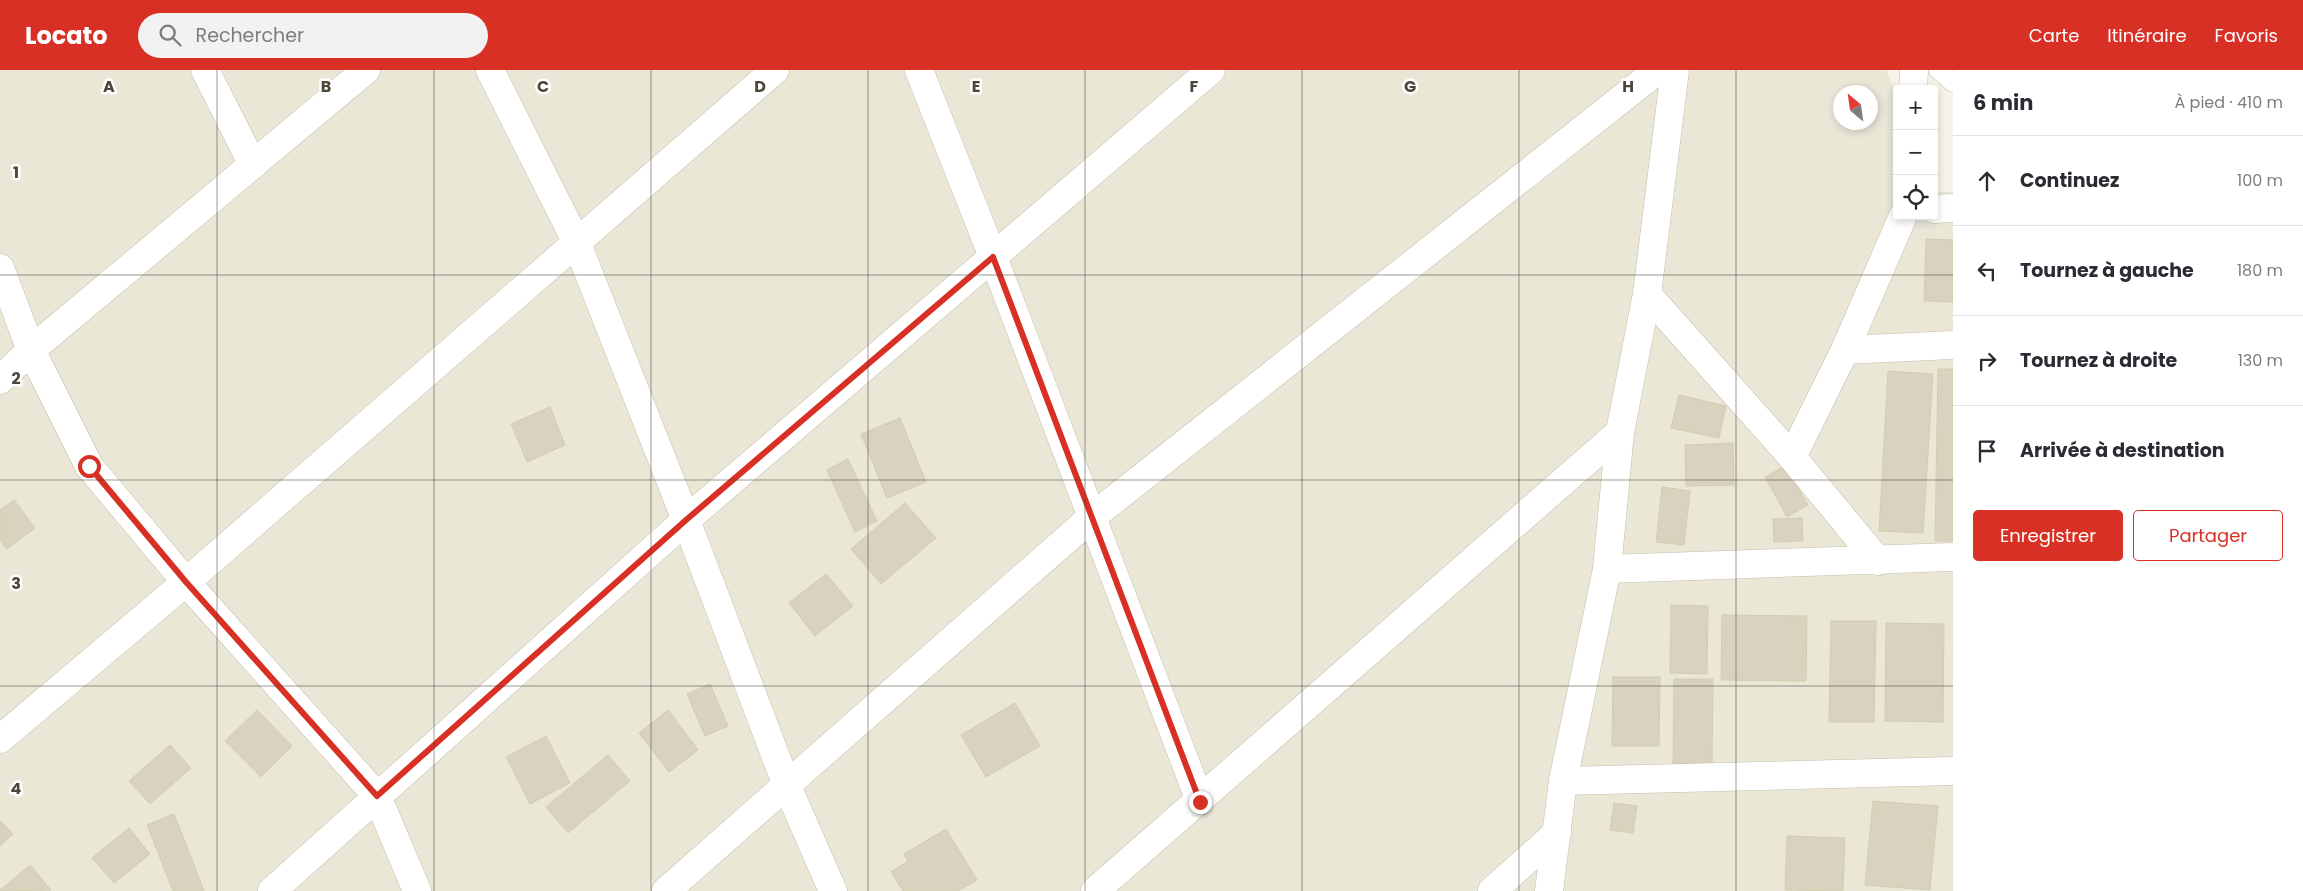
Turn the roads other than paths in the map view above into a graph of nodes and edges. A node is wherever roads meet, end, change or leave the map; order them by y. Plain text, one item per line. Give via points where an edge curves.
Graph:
1 (206, 70) edge
2 (366, 70) edge
3 (490, 70) edge
4 (775, 70) edge
5 (919, 70) edge
6 (1211, 70) edge
7 (1658, 70) edge
8 (1675, 70) edge
9 (1914, 70) edge
10 (1938, 70) edge
11 (1953, 83) edge
12 (1913, 85) edge
13 (253, 165) junction
14 (1953, 208) edge
15 (1938, 209) edge
16 (1901, 220) edge
17 (576, 241) junction
18 (993, 257) junction
19 (0, 268) edge
20 (1647, 294) junction
21 (1953, 344) edge
22 (31, 350) junction
23 (1845, 350) junction
24 (0, 380) edge
25 (1620, 432) junction
26 (1792, 457) junction
27 (1092, 517) junction
28 (686, 520) junction
29 (1953, 557) edge
30 (1878, 561) junction
31 (1606, 569) junction
32 (186, 582) junction
33 (0, 739) edge
34 (1953, 772) edge
35 (1563, 781) junction
36 (787, 786) junction
37 (377, 796) junction
38 (1200, 802) junction
39 (1557, 833) junction
40 (272, 891) edge
41 (418, 891) edge
42 (666, 891) edge
43 (833, 891) edge
44 (1095, 891) edge
45 (1492, 891) edge
46 (1549, 891) edge

1 - 13 street
2 - 13 street
3 - 17 street
4 - 17 street
5 - 18 street
6 - 18 street
7 - 27 street
8 - 20 street
9 - 12 street
10 - 11 lane
13 - 22 street
14 - 15 street
16 - 23 street
17 - 28 street
17 - 32 street
18 - 27 street
18 - 28 street
19 - 22 street
20 - 25 street
20 - 26 street
21 - 23 street
22 - 24 street
22 - 32 street via 89,466
23 - 26 street
25 - 31 street
25 - 38 street
26 - 30 street
27 - 36 street
27 - 38 street
28 - 36 street
28 - 37 street
29 - 30 street
30 - 31 street
31 - 35 street
32 - 33 street
32 - 37 street
34 - 35 street
35 - 39 street
36 - 42 street
36 - 43 street
37 - 40 street
37 - 41 street
38 - 44 street
39 - 45 street
39 - 46 street

